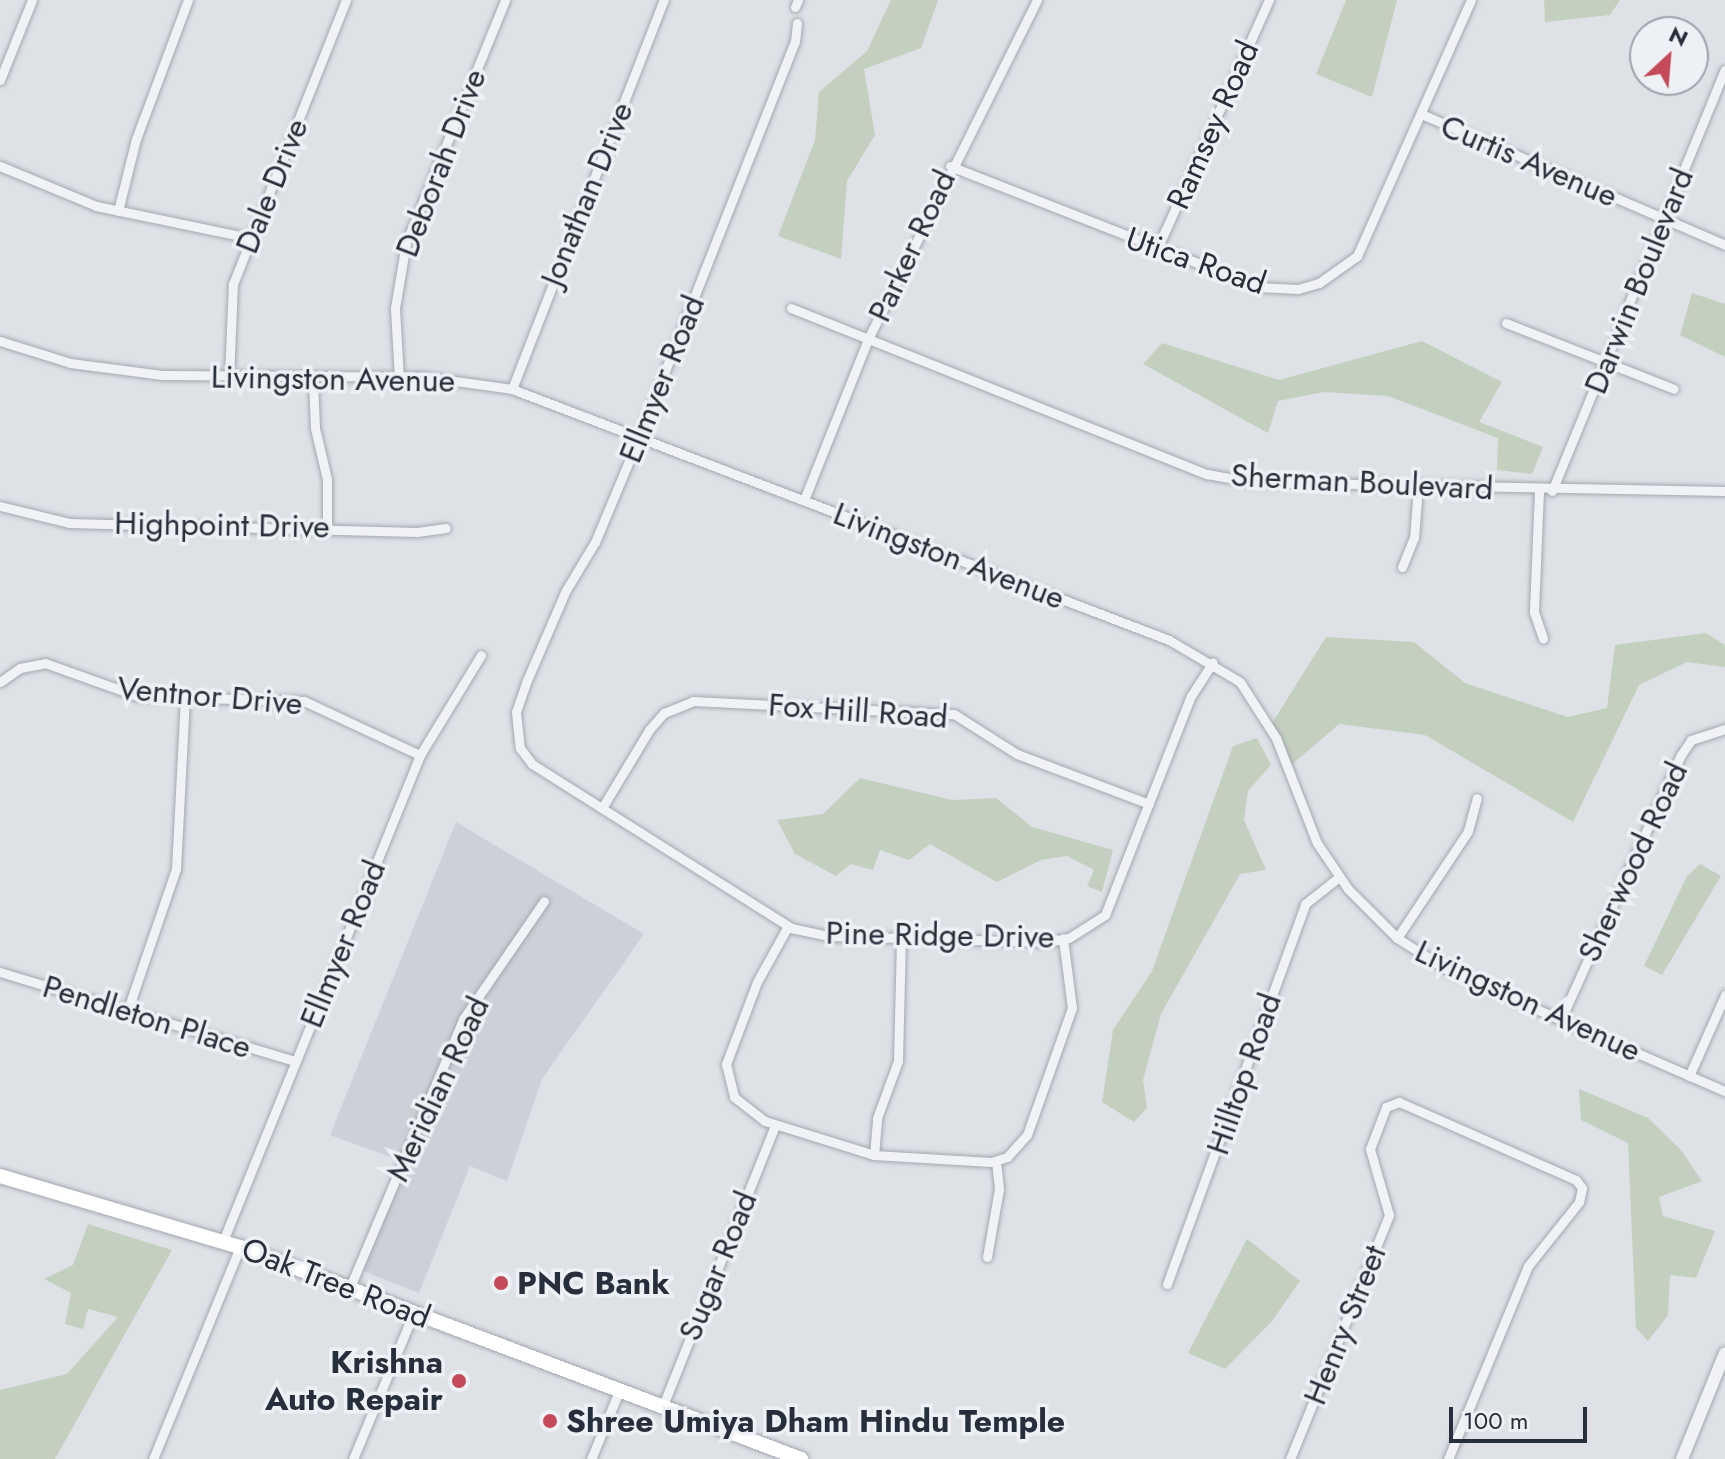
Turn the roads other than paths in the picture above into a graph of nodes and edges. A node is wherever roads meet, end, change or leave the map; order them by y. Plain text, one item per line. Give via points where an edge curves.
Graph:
1 (32, 0) edge
2 (188, 0) edge
3 (346, 0) edge
4 (505, 0) edge
5 (664, 0) edge
6 (1037, 0) edge
7 (1269, 0) edge
8 (1471, 0) edge
9 (797, 23) dead end
10 (1725, 70) edge
11 (0, 80) edge
12 (1421, 114) junction
13 (0, 166) edge
14 (950, 166) junction
15 (118, 211) junction
16 (1664, 219) junction
17 (251, 238) junction
18 (1725, 245) edge
19 (1157, 249) junction
20 (791, 308) dead end
21 (1506, 323) dead end
22 (868, 339) junction
23 (0, 341) edge
24 (1605, 362) junction
25 (229, 378) junction
26 (399, 378) junction
27 (313, 379) junction
28 (512, 389) junction
29 (1674, 389) dead end
30 (639, 437) junction
31 (1418, 487) junction
32 (1539, 491) junction
33 (1552, 491) junction
34 (1725, 491) edge
35 (804, 500) junction
36 (0, 506) edge
37 (327, 526) junction
38 (446, 528) dead end
39 (1402, 567) dead end
40 (1543, 638) dead end
41 (481, 655) dead end
42 (1213, 662) junction
43 (0, 682) edge
44 (185, 697) junction
45 (1725, 729) edge
46 (515, 730) joint
47 (420, 755) junction
48 (1477, 798) dead end
49 (1149, 804) junction
50 (602, 808) junction
51 (1339, 877) junction
52 (544, 901) dead end
53 (788, 926) junction
54 (901, 938) junction
55 (1397, 938) junction
56 (1063, 939) junction
57 (0, 972) edge
58 (1725, 995) edge
59 (127, 1012) junction
60 (1561, 1019) junction
61 (295, 1061) junction
62 (1689, 1076) junction
63 (1725, 1091) edge
64 (775, 1125) junction
65 (874, 1155) junction
66 (996, 1161) junction
67 (0, 1176) edge
68 (223, 1241) junction
69 (240, 1247) junction
70 (987, 1257) dead end
71 (1167, 1284) dead end
72 (350, 1287) junction
73 (414, 1312) junction
74 (1725, 1353) edge
75 (619, 1391) junction
76 (662, 1408) junction
77 (796, 1458) edge
78 (153, 1459) edge
79 (353, 1459) edge
80 (591, 1459) edge
81 (1290, 1459) edge
82 (1448, 1459) edge
83 (1682, 1459) edge

1 - 11 street
2 - 15 street via 136,139
3 - 17 street, Dale Drive
4 - 26 street, Deborah Drive via 406,243 395,308
5 - 28 street, Jonathan Drive
6 - 14 street, Parker Road
7 - 19 street, Ramsey Road
8 - 12 street, Utica Road
9 - 30 street, Ellmyer Road via 795,41
10 - 16 street, Darwin Boulevard
12 - 16 street, Curtis Avenue
12 - 19 street, Utica Road via 1365,241 1334,277 1277,290
13 - 15 street
14 - 19 street, Utica Road
14 - 22 street, Parker Road
15 - 17 street
16 - 18 street, Curtis Avenue
16 - 24 street, Darwin Boulevard
17 - 25 street, Dale Drive via 230,302
20 - 22 street, Sherman Boulevard
21 - 24 street
22 - 31 street, Sherman Boulevard via 1207,474 1252,482
22 - 35 street, Parker Road
23 - 25 street, Livingston Avenue via 105,369
24 - 29 street
24 - 33 street, Darwin Boulevard
25 - 27 street, Livingston Avenue
26 - 27 street, Livingston Avenue
26 - 28 street, Livingston Avenue
27 - 37 street via 315,428 327,479
28 - 30 street, Livingston Avenue
30 - 35 street, Livingston Avenue
30 - 46 street, Ellmyer Road via 595,542 540,647 516,712
31 - 32 street, Sherman Boulevard
31 - 39 street via 1414,538
32 - 33 street, Sherman Boulevard
32 - 40 street via 1534,612
33 - 34 street, Sherman Boulevard
35 - 42 street, Livingston Avenue via 1169,640
36 - 37 street, Highpoint Drive via 69,523
37 - 38 street, Highpoint Drive via 417,532
41 - 47 street, Ellmyer Road
42 - 49 street, Pine Ridge Drive via 1191,696
42 - 51 street, Livingston Avenue via 1240,682 1276,738 1317,843
43 - 44 street, Ventnor Drive via 20,668 45,663 70,668 125,694
44 - 47 street, Ventnor Drive via 304,701
44 - 59 street via 176,869
45 - 60 street, Sherwood Road via 1691,740 1681,755
46 - 50 street, Pine Ridge Drive via 532,764
47 - 61 street, Ellmyer Road
48 - 55 street via 1468,831
49 - 50 street, Fox Hill Road via 1017,754 954,714 693,701 664,713 649,730
49 - 56 street, Pine Ridge Drive via 1105,915
50 - 53 street, Pine Ridge Drive
51 - 55 street, Livingston Avenue
51 - 71 street, Hilltop Road via 1305,904
52 - 72 street, Meridian Road via 463,1019
53 - 54 street, Pine Ridge Drive via 829,936
53 - 64 street via 757,982 726,1064 734,1097
54 - 56 street, Pine Ridge Drive
54 - 65 street via 898,1061 880,1106
55 - 60 street, Livingston Avenue via 1451,972
56 - 66 street via 1072,1008 1027,1135 1007,1157
57 - 59 street, Pendleton Place
58 - 62 street
59 - 61 street, Pendleton Place
60 - 62 street, Livingston Avenue
61 - 68 street, Ellmyer Road
62 - 63 street, Livingston Avenue
64 - 65 street
64 - 76 street, Sugar Road
65 - 66 street
66 - 70 street via 999,1189
67 - 68 main road, Oak Tree Road
68 - 69 main road, Oak Tree Road
69 - 72 main road, Oak Tree Road
69 - 78 street
72 - 73 main road, Oak Tree Road
73 - 75 main road, Oak Tree Road
73 - 79 street
74 - 83 street
75 - 76 main road, Oak Tree Road
75 - 80 street
76 - 77 main road, Oak Tree Road
81 - 82 street, Henry Street via 1385,1226 1390,1208 1371,1165 1371,1142 1386,1107 1399,1102 1576,1180 1582,1188 1579,1202 1528,1266

